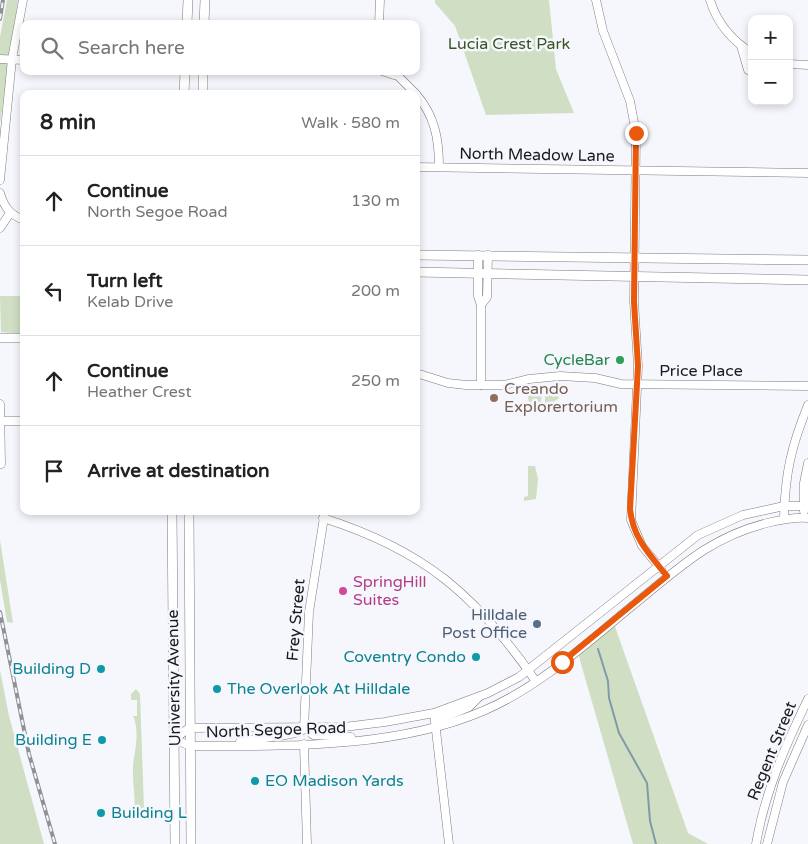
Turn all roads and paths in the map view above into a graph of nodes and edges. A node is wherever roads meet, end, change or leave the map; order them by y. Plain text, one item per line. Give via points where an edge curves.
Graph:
1 (23, 0) edge
2 (188, 0) edge
3 (205, 0) edge
4 (380, 0) edge
5 (596, 0) edge
6 (710, 0) edge
7 (187, 20) edge
8 (204, 20) edge
9 (379, 20) edge
10 (741, 46) junction
11 (748, 50) edge
12 (0, 59) edge
13 (12, 59) junction
14 (20, 60) edge
15 (793, 64) edge
16 (808, 65) edge
17 (748, 70) edge
18 (185, 75) edge
19 (203, 75) edge
20 (396, 75) edge
21 (184, 90) edge
22 (203, 90) edge
23 (412, 90) edge
24 (420, 98) edge
25 (420, 167) edge
26 (439, 167) junction
27 (637, 170) junction
28 (808, 174) edge
29 (0, 180) edge
30 (0, 193) edge
31 (10, 213) junction
32 (20, 218) edge
33 (0, 228) edge
34 (420, 254) edge
35 (478, 255) junction
36 (488, 256) junction
37 (634, 258) junction
38 (808, 260) edge
39 (420, 272) edge
40 (477, 273) junction
41 (488, 274) junction
42 (635, 277) junction
43 (808, 280) edge
44 (481, 305) junction
45 (0, 338) edge
46 (20, 338) edge
47 (420, 374) edge
48 (637, 384) junction
49 (481, 385) junction
50 (808, 386) edge
51 (0, 404) edge
52 (808, 405) edge
53 (1, 421) edge
54 (20, 421) edge
55 (808, 463) edge
56 (1, 464) edge
57 (784, 506) junction
58 (806, 506) edge
59 (172, 515) edge
60 (189, 515) edge
61 (324, 515) edge
62 (806, 518) edge
63 (784, 519) junction
64 (659, 566) junction
65 (667, 576) junction
66 (528, 670) junction
67 (535, 680) junction
68 (480, 696) junction
69 (808, 699) edge
70 (434, 713) junction
71 (808, 725) edge
72 (304, 726) junction
73 (189, 728) junction
74 (436, 728) junction
75 (374, 738) junction
76 (174, 739) junction
77 (304, 744) junction
78 (232, 745) junction
79 (190, 746) junction
80 (173, 844) edge
81 (191, 844) edge
82 (307, 844) edge
83 (449, 844) edge
84 (756, 844) edge
85 (767, 844) edge

1 - 13 street
2 - 7 main road
3 - 8 main road
4 - 9 street
5 - 27 street via 606,39 630,101 636,133
6 - 10 street via 722,27
10 - 11 street
10 - 17 street
12 - 13 street
13 - 14 street
13 - 29 street
15 - 16 street
18 - 21 main road
19 - 22 main road
20 - 23 street
24 - 26 street via 434,124
25 - 26 street, North Meadow Lane
26 - 27 street, North Meadow Lane
27 - 28 street, North Meadow Lane
27 - 37 street
30 - 31 street
31 - 32 street
31 - 33 street
34 - 35 main road
35 - 36 main road
35 - 40 street
36 - 37 main road
36 - 41 street
37 - 38 main road
37 - 42 street
39 - 40 main road
40 - 41 main road
40 - 44 street
41 - 42 main road
41 - 44 street via 487,297
42 - 43 main road
42 - 48 street
44 - 49 street
45 - 46 street
47 - 49 street, Price Place via 448,383
48 - 49 street, Price Place via 560,376 504,385
48 - 50 street, Price Place
48 - 64 street via 631,520 642,546
51 - 53 street
52 - 57 street via 789,458
53 - 54 street
53 - 56 street
55 - 58 street
57 - 58 street, North Segoe Road
57 - 63 street
57 - 64 street, North Segoe Road via 719,524
58 - 62 street
59 - 76 main road, University Avenue
60 - 73 main road, University Avenue
61 - 66 street via 393,546 442,577 495,625
61 - 72 street, Frey Street via 309,612
62 - 63 street, North Segoe Road
63 - 65 street, North Segoe Road via 718,540
64 - 65 street
64 - 66 street, North Segoe Road
65 - 67 street, North Segoe Road via 571,655
66 - 67 street
66 - 68 street, North Segoe Road
67 - 74 street, North Segoe Road via 484,710
68 - 70 street, North Segoe Road
68 - 74 street via 469,707 440,719
69 - 84 street, Regent Street via 773,777
70 - 72 street, North Segoe Road via 363,725
70 - 74 street
71 - 85 street, Regent Street via 783,782
72 - 73 street, North Segoe Road
72 - 75 street via 313,735
72 - 78 street via 297,734 253,738
73 - 76 street, North Segoe Road
73 - 79 main road, University Avenue
74 - 75 street, North Segoe Road
74 - 83 street
75 - 77 street, North Segoe Road
76 - 79 street, North Segoe Road
76 - 80 main road, University Avenue
77 - 78 street, North Segoe Road
77 - 82 street
78 - 79 street, North Segoe Road
79 - 81 main road, University Avenue

